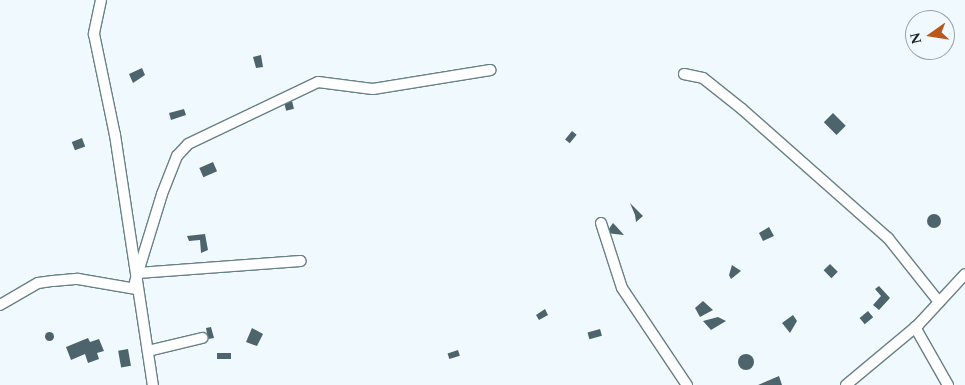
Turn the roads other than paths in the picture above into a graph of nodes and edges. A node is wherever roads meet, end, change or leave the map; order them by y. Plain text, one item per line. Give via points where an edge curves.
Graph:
1 (101, 0) edge
2 (490, 70) dead end
3 (684, 74) dead end
4 (601, 223) dead end
5 (301, 261) dead end
6 (965, 274) edge
7 (136, 281) junction
8 (939, 302) junction
9 (0, 305) edge
10 (915, 327) junction
11 (202, 338) dead end
12 (148, 352) junction
13 (153, 385) edge
14 (687, 385) edge
15 (846, 385) edge
16 (948, 385) edge

1 - 7 street via 94,34 120,164
2 - 7 street via 373,88 318,82 188,144 177,156 162,194
3 - 8 street via 703,78 742,109 888,238
4 - 14 street via 622,288
5 - 7 street
6 - 8 street
7 - 9 street via 78,279 38,283
7 - 12 street
8 - 10 street
10 - 15 street
10 - 16 street
11 - 12 street
12 - 13 street

